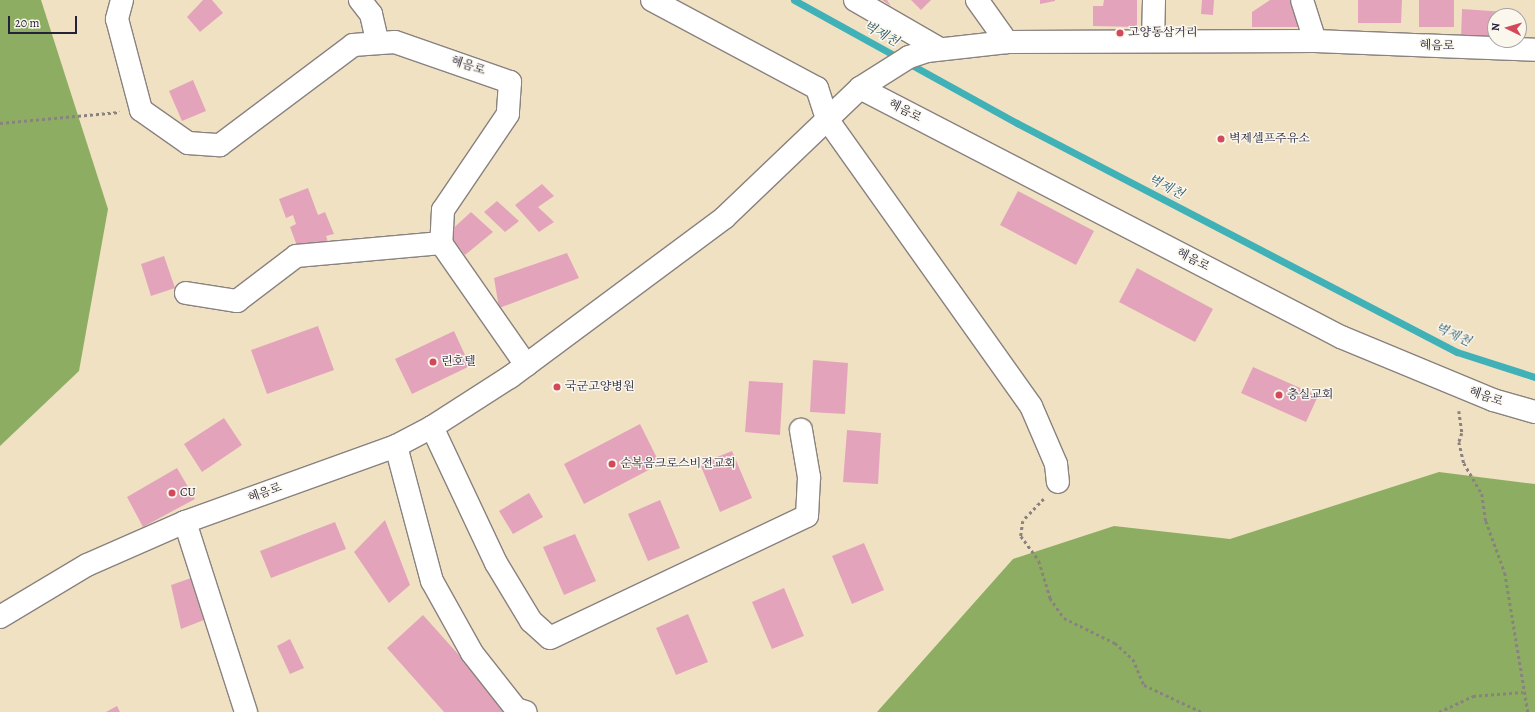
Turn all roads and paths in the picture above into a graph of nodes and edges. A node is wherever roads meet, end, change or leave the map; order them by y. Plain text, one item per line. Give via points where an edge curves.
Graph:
1 (122, 0) edge
2 (360, 0) edge
3 (652, 0) edge
4 (855, 0) edge
5 (977, 0) edge
6 (1154, 0) edge
7 (1302, 0) edge
8 (377, 41) junction
9 (1153, 41) junction
10 (1315, 41) junction
11 (1007, 42) junction
12 (934, 50) junction
13 (1535, 50) edge
14 (867, 83) junction
15 (141, 110) junction
16 (827, 119) junction
17 (0, 123) edge
18 (441, 243) junction
19 (186, 293) dead end
20 (526, 365) junction
21 (1440, 379) junction
22 (1535, 412) edge
23 (432, 427) junction
24 (801, 430) dead end
25 (396, 446) junction
26 (1058, 482) joint
27 (185, 522) junction
28 (0, 617) edge
29 (1523, 692) junction
30 (246, 712) edge
31 (526, 712) edge
32 (1202, 712) edge
33 (1439, 712) edge
34 (1528, 712) edge

1 - 15 main road via 117,19
2 - 8 main road via 370,14
3 - 16 main road via 816,88
4 - 12 main road
5 - 11 main road
6 - 9 main road
7 - 10 main road
8 - 15 main road, 혜음로 via 353,45 220,145 188,143
8 - 18 main road, 혜음로 via 395,42 510,82 508,114 443,210
9 - 10 main road, 혜음로
9 - 11 main road, 혜음로
10 - 13 main road, 혜음로
11 - 12 main road, 혜음로
12 - 14 main road
14 - 16 main road, 혜음로
14 - 21 main road, 혜음로 via 1342,337
15 - 17 path
16 - 20 main road, 혜음로 via 724,218
16 - 26 main road via 1031,406 1056,464
18 - 19 main road via 296,256 237,301
18 - 20 main road
20 - 23 main road, 혜음로
21 - 22 main road, 혜음로
21 - 29 path via 1458,398 1462,456 1482,494 1486,521 1506,573 1515,616
23 - 24 main road via 496,563 531,621 550,638 807,516 809,478
23 - 25 main road, 혜음로
25 - 27 main road, 혜음로
25 - 31 main road via 432,581 472,653 516,709
26 - 32 path via 1022,521 1021,536 1039,561 1050,598 1073,626 1086,627 1115,643 1133,659 1144,685
27 - 28 main road, 혜음로 via 87,565
27 - 30 main road
29 - 33 path via 1473,696
29 - 34 path

